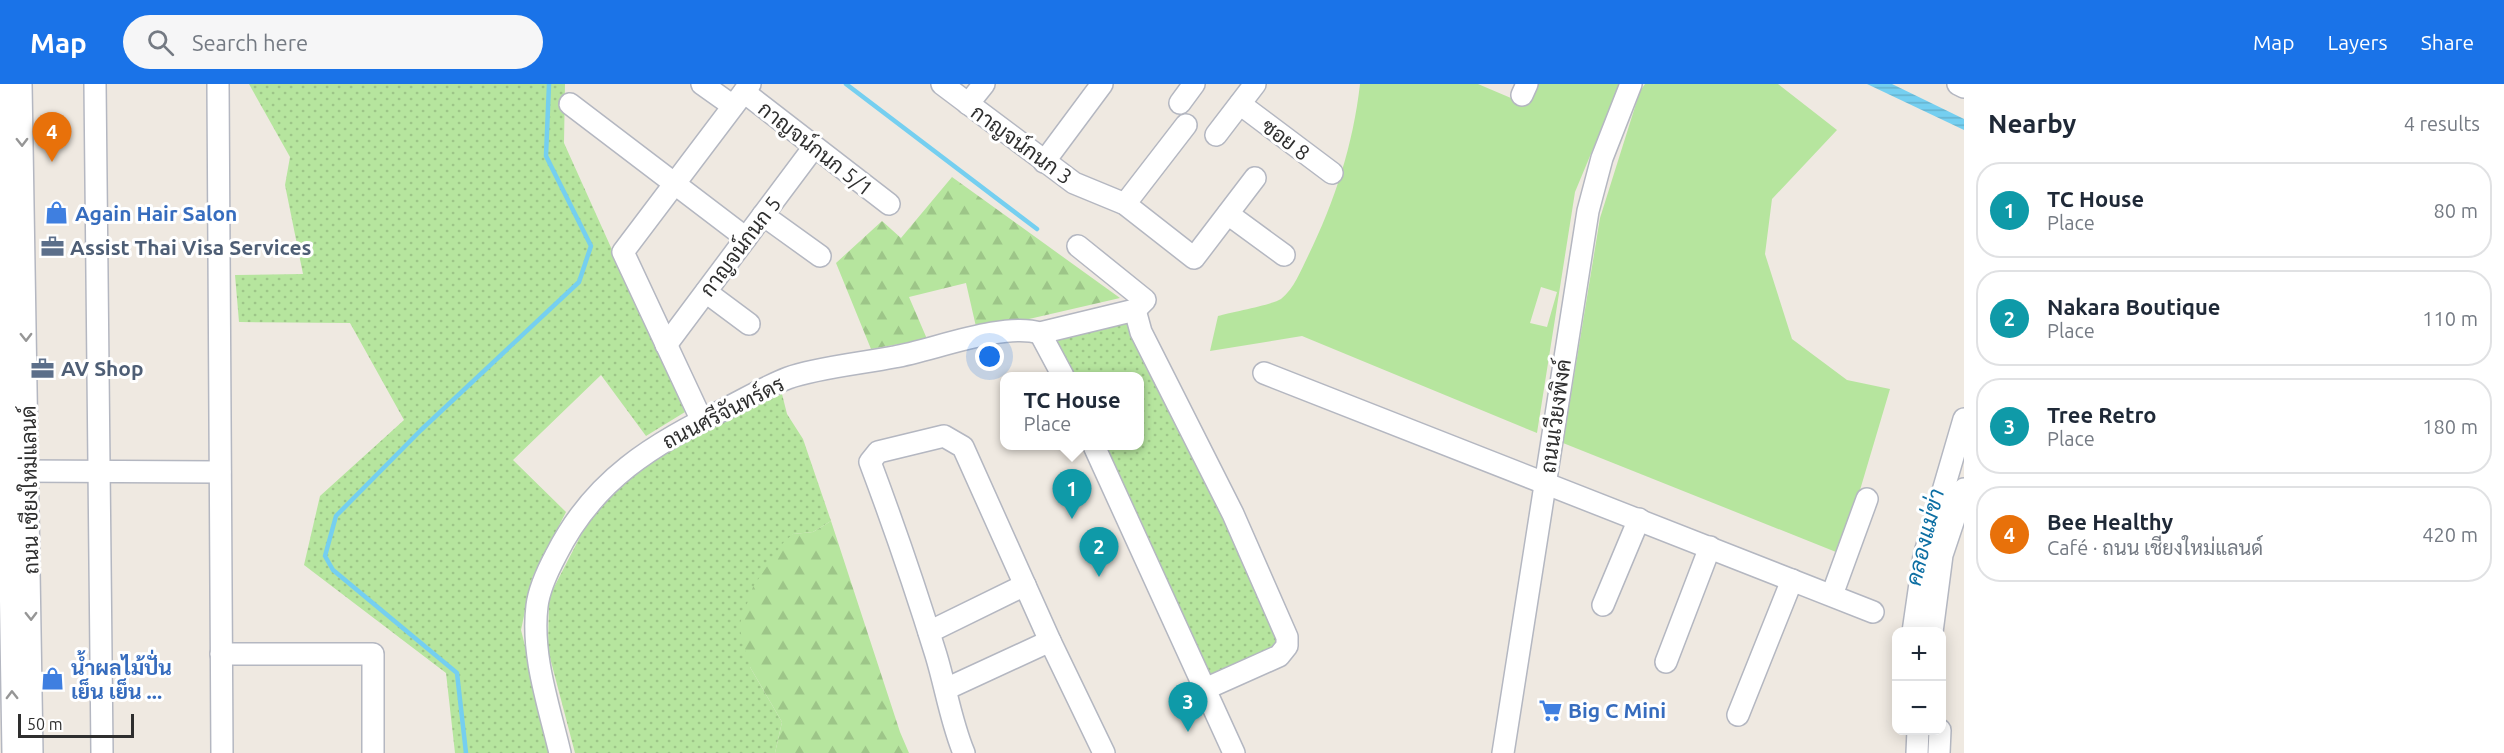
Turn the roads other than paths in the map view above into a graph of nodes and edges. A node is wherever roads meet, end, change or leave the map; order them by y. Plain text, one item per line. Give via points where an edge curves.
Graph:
1 (2, 84) edge
2 (21, 84) edge
3 (94, 84) edge
4 (218, 84) edge
5 (702, 84) edge
6 (942, 84) edge
7 (984, 84) edge
8 (1102, 84) edge
9 (1194, 84) edge
10 (1255, 84) edge
11 (1631, 84) edge
12 (1958, 84) edge
13 (1964, 87) edge
14 (742, 94) edge
15 (1180, 103) dead end
16 (570, 104) dead end
17 (968, 104) junction
18 (1240, 104) junction
19 (1186, 124) dead end
20 (1216, 135) dead end
21 (814, 147) junction
22 (1044, 162) junction
23 (1332, 173) dead end
24 (1255, 178) dead end
25 (674, 183) junction
26 (889, 204) dead end
27 (1125, 204) junction
28 (1228, 214) junction
29 (763, 215) junction
30 (746, 238) junction
31 (1078, 246) dead end
32 (1284, 255) dead end
33 (820, 256) dead end
34 (706, 292) junction
35 (1135, 310) junction
36 (749, 324) dead end
37 (1040, 333) junction
38 (666, 345) junction
39 (1061, 372) edge
40 (1264, 373) dead end
41 (1964, 419) edge
42 (702, 421) junction
43 (1096, 450) edge
44 (4, 470) edge
45 (29, 471) junction
46 (100, 471) junction
47 (220, 472) junction
48 (1545, 484) junction
49 (1964, 489) edge
50 (1867, 499) dead end
51 (1639, 519) junction
52 (1710, 547) junction
53 (1792, 580) junction
54 (1025, 585) junction
55 (1832, 595) junction
56 (1603, 605) dead end
57 (1873, 612) dead end
58 (1914, 627) edge
59 (1933, 627) edge
60 (929, 632) junction
61 (1050, 641) junction
62 (221, 654) junction
63 (1666, 662) dead end
64 (946, 689) junction
65 (1204, 689) junction
66 (1738, 715) dead end
67 (1918, 735) edge
68 (1940, 735) edge
69 (13, 753) edge
70 (32, 753) edge
71 (102, 753) edge
72 (222, 753) edge
73 (373, 753) edge
74 (560, 753) edge
75 (963, 753) edge
76 (1104, 753) edge
77 (1234, 753) edge
78 (1503, 753) edge
79 (1917, 753) edge
80 (1939, 753) edge

1 - 44 street, ถนน เชียงใหม่แลนด์
2 -> 45 street, ถนน เชียงใหม่แลนด์
3 - 46 street
4 - 47 street
5 - 14 street, กาญจน์กนก 5/1
6 - 17 street, กาญจน์กนก 3
7 - 17 street
8 - 22 street
9 - 15 street
10 - 18 street, ซอย 8
11 - 48 street, ถนนเวียงพิงค์ via 1602,158 1588,210
12 - 13 street
14 - 21 street, กาญจน์กนก 5/1
14 - 25 street
16 - 25 street
17 - 22 street, กาญจน์กนก 3
18 - 20 street, ซอย 8
18 - 23 street, ซอย 8
19 - 27 street
21 - 26 street, กาญจน์กนก 5/1
21 - 29 street, กาญจน์กนก 5
22 - 27 street, กาญจน์กนก 3 via 1074,183
24 - 28 street
25 - 30 street
25 - 38 street via 623,252
27 - 28 street, กาญจน์กนก 3 via 1194,258
28 - 32 street
29 - 30 street, กาญจน์กนก 5
29 - 33 street
30 - 34 street, กาญจน์กนก 5
31 - 35 street via 1145,300
34 - 36 street
34 - 38 street, กาญจน์กนก 5
35 - 37 street, ถนนศรีจันทร์ดร
35 - 65 street via 1287,637 1287,646 1280,656
37 - 39 street
37 - 42 street, ถนนศรีจันทร์ดร via 1026,329 1006,331 789,378
38 - 42 street
40 - 48 street
41 - 58 street via 1924,556
42 - 74 street, ถนนศรีจันทร์ดร via 635,460 593,496 571,524 550,567 537,604 537,646
43 - 65 street
44 - 45 street
69 -> 44 street, ถนน เชียงใหม่แลนด์
45 - 46 street
45 -> 70 street, ถนน เชียงใหม่แลนด์
46 - 47 street
46 - 71 street
47 - 62 street
48 - 51 street
48 - 78 street, ถนนเวียงพิงค์
49 - 59 street via 1942,555
50 - 55 street
51 - 52 street
51 - 56 street
52 - 53 street
52 - 63 street
53 - 55 street
53 - 66 street
54 - 60 street
54 - 60 street via 963,447 944,436 878,452 870,462
54 - 61 street
55 - 57 street
60 - 64 street
61 - 64 street
61 - 76 street
62 - 72 street
62 - 73 street via 373,654
64 - 75 street
65 - 77 street
67 - 79 street
68 - 80 street

